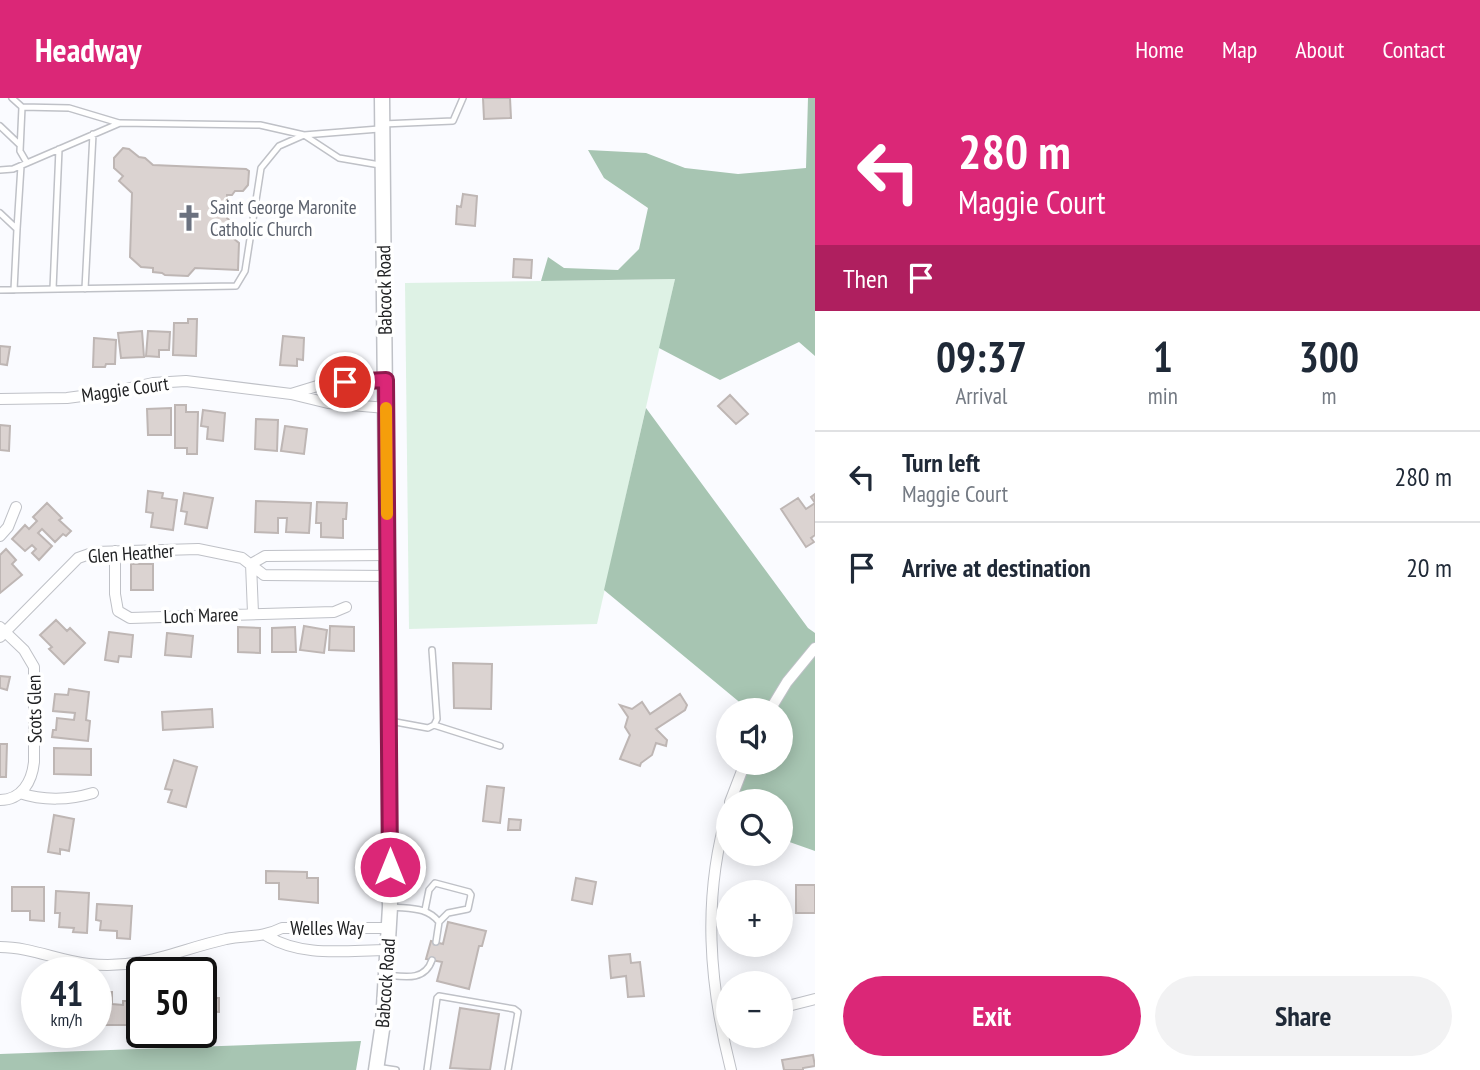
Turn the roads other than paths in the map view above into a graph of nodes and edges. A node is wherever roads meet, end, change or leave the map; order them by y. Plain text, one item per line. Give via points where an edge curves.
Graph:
1 (12, 98) edge
2 (382, 98) edge
3 (463, 98) edge
4 (22, 107) junction
5 (120, 123) junction
6 (0, 127) edge
7 (382, 127) junction
8 (93, 134) junction
9 (304, 135) junction
10 (20, 145) junction
11 (59, 149) junction
12 (24, 164) junction
13 (383, 166) junction
14 (0, 170) edge
15 (0, 213) edge
16 (17, 229) junction
17 (53, 289) junction
18 (85, 289) junction
19 (0, 290) edge
20 (13, 290) junction
21 (386, 380) junction
22 (291, 394) junction
23 (0, 399) edge
24 (386, 408) junction
25 (16, 507) dead end
26 (0, 536) edge
27 (115, 551) junction
28 (387, 555) junction
29 (251, 564) junction
30 (387, 576) junction
31 (346, 607) dead end
32 (253, 613) junction
33 (2, 632) edge
34 (815, 648) edge
35 (432, 650) dead end
36 (777, 698) edge
37 (390, 720) junction
38 (434, 725) junction
39 (500, 746) dead end
40 (20, 793) junction
41 (93, 793) dead end
42 (0, 800) edge
43 (717, 866) edge
44 (390, 907) junction
45 (425, 910) junction
46 (439, 922) junction
47 (388, 928) junction
48 (267, 936) junction
49 (436, 942) dead end
50 (0, 947) edge
51 (388, 950) junction
52 (432, 960) dead end
53 (387, 975) junction
54 (716, 988) edge
55 (815, 999) edge
56 (793, 1005) edge
57 (728, 1048) edge
58 (376, 1068) edge
59 (396, 1070) edge
60 (427, 1070) edge
61 (508, 1070) edge
62 (731, 1070) edge

1 - 4 lane
2 - 7 main road, Babcock Road
3 - 7 lane via 453,121
4 - 5 lane via 69,108
4 - 10 lane
5 - 8 lane
5 - 9 lane via 260,125
6 - 10 lane
7 - 9 lane
7 - 13 main road, Babcock Road
8 - 11 lane
8 - 18 lane
9 - 13 lane via 339,158
9 - 18 lane via 279,146 261,168 245,271 236,286
10 - 12 lane
11 - 12 lane
11 - 17 lane
12 - 14 lane
12 - 16 lane
13 - 21 main road, Babcock Road
15 - 16 lane
16 - 20 lane
17 - 18 lane
17 - 20 lane
19 - 20 lane
21 - 22 street, Maggie Court via 327,383
21 - 24 main road, Babcock Road
22 - 23 street, Maggie Court via 186,381 67,397
22 - 24 street, Maggie Court via 328,403
24 - 28 main road, Babcock Road
25 - 26 street
27 - 29 street, Glen Heather via 213,551
27 - 32 street, Loch Maree via 115,594 123,615
27 - 33 street, Glen Heather via 78,558
28 - 29 street via 265,556
28 - 30 main road, Babcock Road
29 - 30 street, Glen Heather via 264,575
29 - 32 street
30 - 37 main road, Babcock Road
31 - 32 street, Loch Maree via 334,612
33 - 40 street, Scots Glen via 24,650 34,667 33,775
34 - 36 street
35 - 38 lane via 438,719
37 - 38 lane via 428,728
37 - 44 main road, Babcock Road
38 - 39 lane
40 - 41 street via 35,798 78,798
40 - 42 street
43 - 54 street via 712,904
44 - 45 lane
44 - 47 main road, Babcock Road
45 - 46 lane
45 - 46 lane via 435,883 469,892 468,909 448,913
46 - 49 lane
47 - 48 street, Welles Way via 282,928
47 - 51 main road, Babcock Road
48 - 50 street, Welles Way via 227,939 123,965 88,964
48 - 51 street, Welles Way via 283,946 309,951
51 - 53 main road, Babcock Road
52 - 53 lane via 418,976
53 - 58 main road, Babcock Road
55 - 56 street
57 - 62 street
58 - 59 lane
60 - 61 lane via 439,996 518,1012

